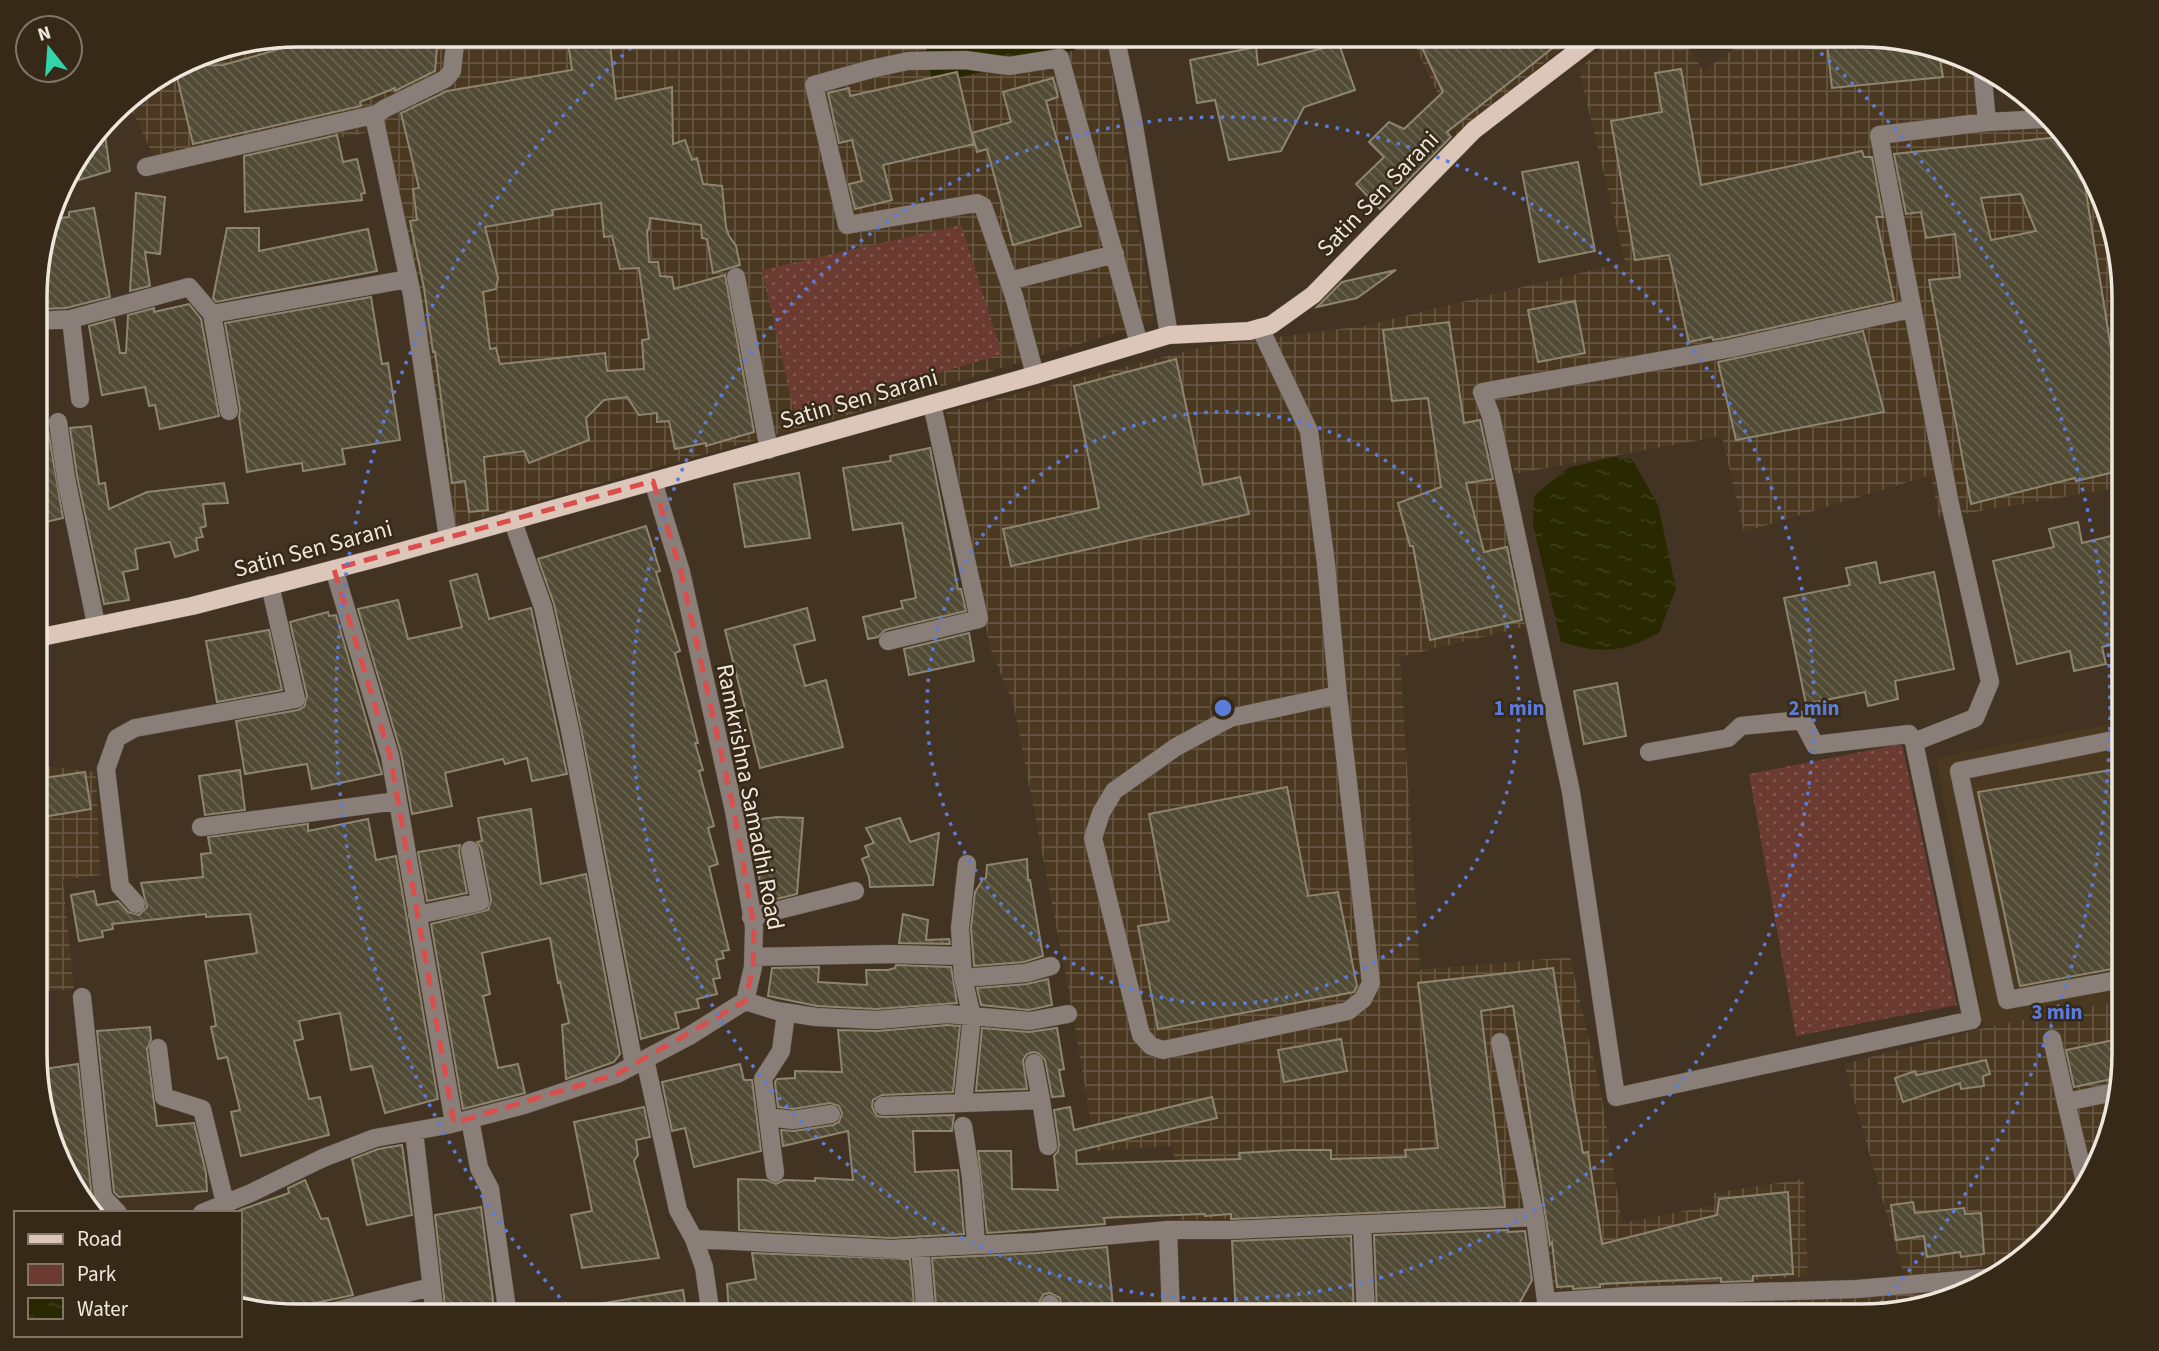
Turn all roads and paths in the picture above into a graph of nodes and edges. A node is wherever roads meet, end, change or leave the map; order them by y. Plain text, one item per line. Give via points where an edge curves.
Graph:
1 (455, 47) edge
2 (1118, 47) edge
3 (1582, 47) edge
4 (1983, 79) edge
5 (377, 114) junction
6 (2035, 119) edge
7 (1987, 122) junction
8 (146, 167) dead end
9 (1115, 254) junction
10 (736, 277) dead end
11 (408, 279) junction
12 (1009, 281) junction
13 (1912, 309) junction
14 (212, 314) junction
15 (71, 319) junction
16 (47, 320) edge
17 (1261, 328) junction
18 (1169, 335) junction
19 (1139, 344) junction
20 (1035, 375) junction
21 (80, 399) dead end
22 (932, 404) junction
23 (229, 411) dead end
24 (58, 422) dead end
25 (769, 450) junction
26 (653, 481) junction
27 (512, 519) junction
28 (448, 538) junction
29 (334, 569) junction
30 (270, 585) junction
31 (96, 624) junction
32 (47, 636) edge
33 (888, 641) dead end
34 (1338, 695) junction
35 (2112, 740) edge
36 (1914, 742) junction
37 (1649, 752) dead end
38 (397, 801) junction
39 (201, 827) dead end
40 (470, 850) dead end
41 (967, 864) dead end
42 (855, 891) dead end
43 (136, 904) dead end
44 (417, 915) junction
45 (751, 916) junction
46 (961, 956) junction
47 (753, 957) junction
48 (1051, 966) dead end
49 (963, 978) junction
50 (2112, 981) edge
51 (82, 997) dead end
52 (745, 1001) junction
53 (786, 1013) junction
54 (1068, 1014) dead end
55 (972, 1017) junction
56 (2052, 1039) dead end
57 (1500, 1042) dead end
58 (158, 1048) dead end
59 (640, 1062) junction
60 (1034, 1063) dead end
61 (2108, 1093) edge
62 (1041, 1100) junction
63 (2066, 1102) junction
64 (962, 1103) junction
65 (883, 1106) dead end
66 (831, 1114) dead end
67 (768, 1117) junction
68 (462, 1121) junction
69 (963, 1126) dead end
70 (414, 1131) junction
71 (1048, 1146) dead end
72 (2082, 1170) edge
73 (775, 1173) dead end
74 (226, 1203) junction
75 (116, 1211) edge
76 (207, 1211) edge
77 (1535, 1217) junction
78 (1362, 1225) junction
79 (1168, 1230) junction
80 (694, 1240) junction
81 (976, 1244) junction
82 (920, 1247) junction
83 (1967, 1280) edge
84 (431, 1287) junction
85 (1665, 1295) junction
86 (363, 1304) edge
87 (433, 1304) edge
88 (506, 1304) edge
89 (709, 1304) edge
90 (925, 1304) edge
91 (1171, 1304) edge
92 (1365, 1304) edge
93 (1546, 1304) edge
94 (1589, 1304) edge
95 (1665, 1304) edge

1 - 5 street via 452,71 444,79
2 - 18 street
3 - 17 main road, Satin Sen Sarani via 1474,130 1313,295
4 - 7 street
5 - 8 street
5 - 11 street
6 - 7 street
7 - 13 street via 1879,135
9 - 12 street
9 - 12 street via 1060,58 1009,66 965,60 908,61 814,85 847,225 981,204
9 - 19 street
10 - 25 street
11 - 14 street
11 - 28 street
12 - 20 street
13 - 36 street via 1990,682 1975,718
13 - 36 street via 1732,348 1482,392 1491,416 1571,792 1616,1097 1972,1020
14 - 15 street via 189,287
14 - 23 street
15 - 16 street
15 - 21 street
17 - 18 main road, Satin Sen Sarani
17 - 34 street via 1309,431
18 - 19 main road, Satin Sen Sarani
19 - 20 main road, Satin Sen Sarani
20 - 22 main road, Satin Sen Sarani
22 - 25 main road, Satin Sen Sarani
22 - 33 street via 979,619
24 - 31 street
25 - 26 main road, Satin Sen Sarani
26 - 27 main road, Satin Sen Sarani
26 - 45 street, Ramkrishna Samadhi Road via 681,572 734,811
27 - 28 main road, Satin Sen Sarani
27 - 59 street via 542,607
28 - 29 main road, Satin Sen Sarani
29 - 30 main road, Satin Sen Sarani
29 - 38 street via 390,756
30 - 31 main road, Satin Sen Sarani
30 - 43 street via 296,699 135,728 117,738 106,769 120,886
31 - 32 main road, Satin Sen Sarani
34 - 34 street via 1371,984 1349,1011 1163,1050 1151,1046 1141,1035 1093,838 1101,813 1114,791 1176,747 1230,718
35 - 50 street via 1959,771 2007,1000
36 - 37 street via 1909,734 1815,745 1801,720 1741,726 1728,738
38 - 39 street
38 - 44 street
40 - 44 street via 480,902
41 - 46 street
42 - 45 street
44 - 68 street
45 - 47 street, Ramkrishna Samadhi Road
46 - 47 street
46 - 49 street
47 - 52 street, Ramkrishna Samadhi Road
48 - 49 street via 1026,974
49 - 55 street
51 - 75 street via 103,1197
52 - 53 street
52 - 59 street
53 - 55 street via 876,1020 947,1014
53 - 67 street via 781,1051 762,1079
54 - 55 street via 1030,1021
55 - 64 street
56 - 63 street
57 - 77 street
58 - 74 street via 164,1097 202,1109
59 - 68 street via 617,1074
59 - 80 street via 678,1210
60 - 62 street
61 - 63 street
62 - 64 street
62 - 71 street
63 - 72 street
64 - 65 street
66 - 67 street via 793,1120
67 - 73 street
68 - 70 street
68 - 88 street via 490,1189
69 - 81 street
70 - 74 street via 375,1138 323,1157
70 - 84 street
74 - 76 street
77 - 78 street
77 - 93 street
78 - 79 street
78 - 92 street
79 - 81 street
79 - 91 street
80 - 82 street
80 - 89 street
81 - 82 street
82 - 90 street
83 - 85 street
84 - 86 street
84 - 87 street
85 - 94 street
85 - 95 street

